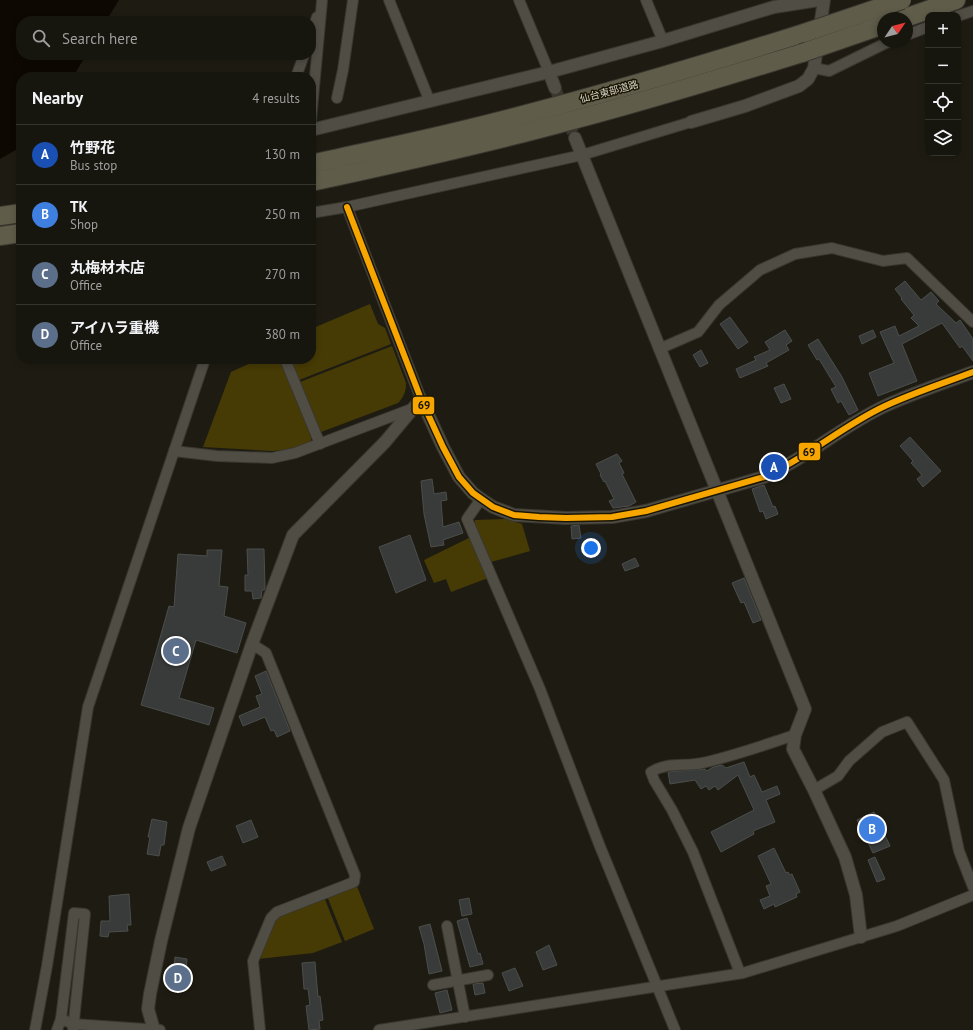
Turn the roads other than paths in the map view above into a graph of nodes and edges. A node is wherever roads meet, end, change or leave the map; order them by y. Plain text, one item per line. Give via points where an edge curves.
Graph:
1 (353, 0) edge
2 (389, 0) edge
3 (519, 0) edge
4 (646, 0) edge
5 (819, 0) edge
6 (824, 0) edge
7 (902, 0) edge
8 (956, 0) edge
9 (322, 1) edge
10 (773, 3) edge
11 (973, 11) edge
12 (913, 15) edge
13 (961, 15) edge
14 (316, 19) edge
15 (877, 28) edge
16 (925, 28) edge
17 (913, 33) edge
18 (663, 41) junction
19 (877, 47) edge
20 (302, 60) edge
21 (814, 68) junction
22 (298, 72) edge
23 (315, 72) edge
24 (549, 72) junction
25 (555, 88) tunnel mouth
26 (337, 98) dead end
27 (430, 102) junction
28 (691, 122) joint
29 (316, 129) edge
30 (575, 138) tunnel mouth
31 (582, 155) junction
32 (316, 163) edge
33 (316, 181) edge
34 (347, 207) junction
35 (316, 212) edge
36 (16, 214) edge
37 (0, 216) edge
38 (16, 234) edge
39 (0, 236) edge
40 (973, 322) edge
41 (659, 349) junction
42 (203, 364) edge
43 (287, 364) edge
44 (973, 372) edge
45 (417, 404) junction
46 (320, 444) junction
47 (174, 451) junction
48 (717, 491) junction
49 (481, 499) junction
50 (252, 644) junction
51 (795, 735) junction
52 (814, 790) junction
53 (973, 887) edge
54 (973, 895) edge
55 (447, 926) dead end
56 (861, 937) junction
57 (740, 973) junction
58 (488, 975) dead end
59 (458, 981) junction
60 (433, 984) dead end
61 (658, 986) junction
62 (465, 1017) junction
63 (61, 1019) junction
64 (73, 1027) edge
65 (35, 1030) edge
66 (57, 1030) edge
67 (156, 1030) edge
68 (260, 1030) edge
69 (379, 1030) edge
70 (675, 1030) edge

1 - 26 street
2 - 27 street
3 - 24 street
4 - 18 street
5 - 10 street
6 - 21 street
7 - 32 highway, 仙台東部道路, bridge via 843,21 640,83 451,133
8 - 12 highway
9 - 14 street
9 - 23 street
10 - 18 street
11 - 13 street
15 - 33 highway, 仙台東部道路, bridge via 802,53 559,124
16 - 17 street
18 - 24 street
19 - 21 street via 829,71
20 - 22 street
21 - 28 street via 808,79 799,86
24 - 25 street
24 - 27 street
27 - 29 street
28 - 31 street
30 - 31 street
31 - 34 street
31 - 41 street
34 - 35 street
34 - 45 street
36 - 37 highway
38 - 39 highway
40 - 41 street via 907,258 883,261 832,248 795,254 760,270 719,305 698,332
41 - 48 street
42 - 47 street
43 - 46 street
44 - 48 street via 885,406 783,469
45 - 46 street
45 - 49 street via 459,477
45 - 50 street via 385,442 293,535
46 - 47 street via 272,458
47 - 65 street via 88,707
48 - 49 street via 646,511 612,516 566,518 514,515
48 - 51 street via 805,709
49 - 61 street via 468,519 540,689 599,844
50 - 67 street via 189,828 150,994 148,1009
50 - 68 street via 266,653 355,875 354,882 277,912 271,918 253,961
51 - 52 street via 793,749
51 - 57 street via 720,759 692,765 676,764 651,772 694,852
52 - 53 street via 838,776 849,761 882,732 907,722 944,780 959,851
52 - 56 street via 845,857 856,895
54 - 56 street via 897,926
55 - 59 street
56 - 57 street
57 - 61 street
58 - 59 street
59 - 60 street
59 - 62 street
61 - 62 street
61 - 70 street
62 - 69 street
63 - 64 street
63 - 64 street via 74,913 85,914
63 - 66 street
64 - 67 street

